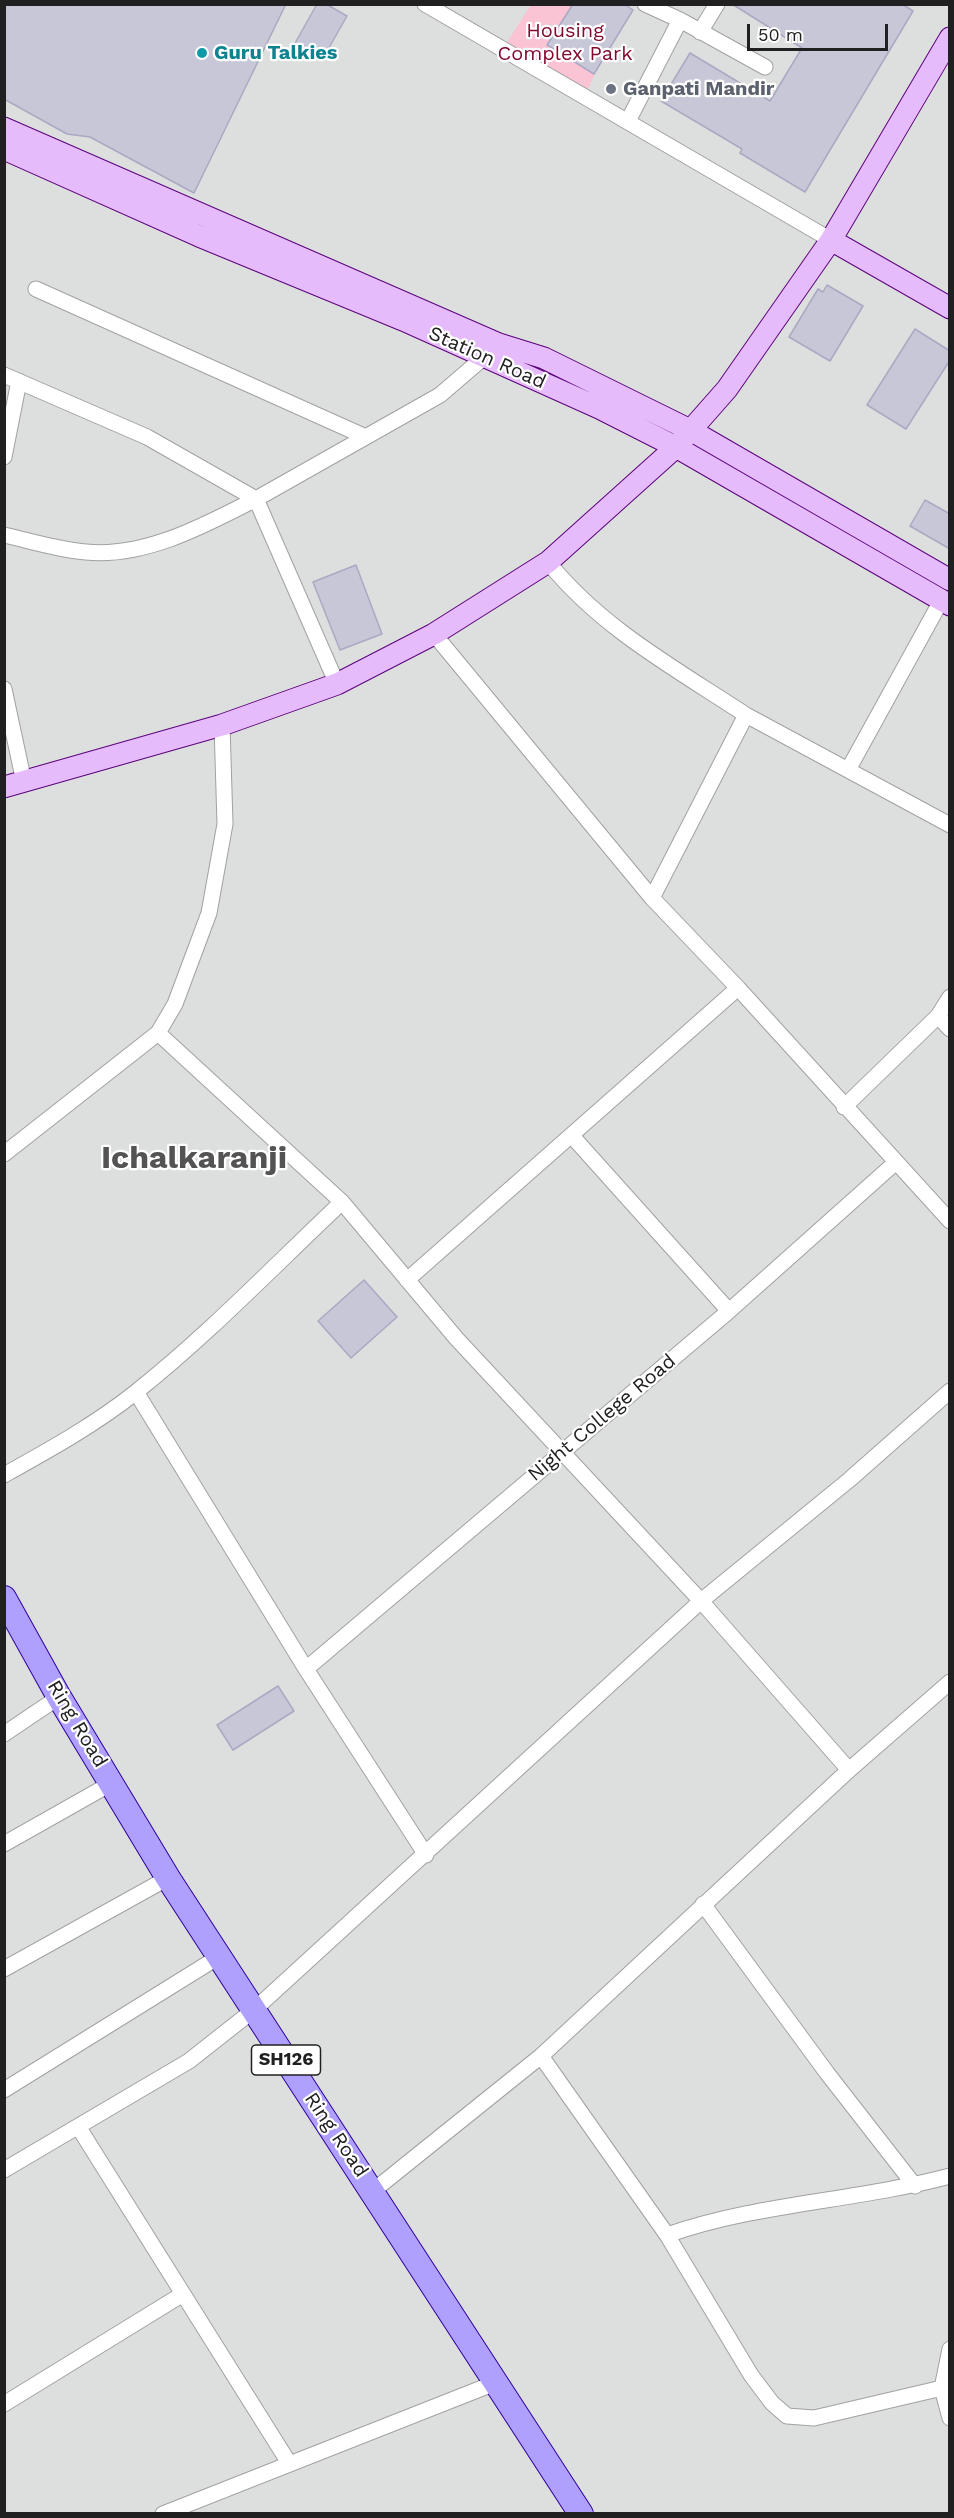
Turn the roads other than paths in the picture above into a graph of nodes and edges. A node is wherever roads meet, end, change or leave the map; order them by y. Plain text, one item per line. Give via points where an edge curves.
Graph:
1 (645, 4) edge
2 (717, 4) edge
3 (432, 6) edge
4 (680, 20) junction
5 (700, 32) junction
6 (949, 41) edge
7 (765, 67) dead end
8 (628, 121) junction
9 (4, 128) edge
10 (4, 149) edge
11 (831, 240) junction
12 (36, 289) dead end
13 (950, 308) edge
14 (491, 351) junction
15 (12, 378) edge
16 (692, 431) junction
17 (366, 437) junction
18 (676, 447) junction
19 (4, 457) edge
20 (256, 499) junction
21 (4, 535) edge
22 (548, 562) junction
23 (950, 580) edge
24 (945, 603) edge
25 (434, 634) junction
26 (337, 684) junction
27 (4, 689) edge
28 (746, 715) junction
29 (222, 725) junction
30 (848, 770) junction
31 (14, 785) edge
32 (950, 825) edge
33 (652, 898) junction
34 (738, 988) junction
35 (950, 997) edge
36 (938, 1016) junction
37 (950, 1029) edge
38 (158, 1033) junction
39 (844, 1107) junction
40 (572, 1136) junction
41 (4, 1154) edge
42 (895, 1163) junction
43 (342, 1202) junction
44 (950, 1221) edge
45 (407, 1280) junction
46 (729, 1311) junction
47 (950, 1391) edge
48 (136, 1392) junction
49 (562, 1452) junction
50 (4, 1475) edge
51 (4, 1598) edge
52 (701, 1601) junction
53 (306, 1669) junction
54 (950, 1682) edge
55 (59, 1697) junction
56 (4, 1734) edge
57 (849, 1770) junction
58 (112, 1783) junction
59 (4, 1844) edge
60 (426, 1855) junction
61 (168, 1878) junction
62 (703, 1904) junction
63 (220, 1956) junction
64 (4, 1969) edge
65 (255, 2009) junction
66 (541, 2056) junction
67 (4, 2090) edge
68 (79, 2128) junction
69 (4, 2170) edge
70 (950, 2176) edge
71 (915, 2186) junction
72 (373, 2191) junction
73 (667, 2235) junction
74 (183, 2294) junction
75 (950, 2349) edge
76 (495, 2383) junction
77 (942, 2388) junction
78 (4, 2404) edge
79 (950, 2418) edge
80 (289, 2463) junction
81 (163, 2514) edge
82 (581, 2514) edge

1 - 4 street
2 - 5 street
3 - 8 street
4 - 5 street
4 - 8 street
5 - 7 street
6 - 11 main road
8 - 11 street
9 - 14 main road, Station Road
10 - 14 main road, Station Road via 199,236 403,320
11 - 13 main road
11 - 16 main road via 727,389
12 - 17 street
14 - 16 main road, Station Road via 544,358
14 - 17 street via 440,395
14 - 18 main road, Station Road
15 - 19 street
15 - 20 street via 147,437
16 - 18 main road
16 - 23 main road, Station Road
17 - 20 street
18 - 22 main road
18 - 24 main road, Station Road
20 - 21 street via 168,539 124,550 87,552
20 - 26 street
22 - 25 main road
22 - 28 street via 627,638
24 - 30 street
25 - 26 main road
25 - 33 street
26 - 29 main road
27 - 31 street
28 - 30 street
28 - 33 street
29 - 31 main road
29 - 38 street via 225,824 209,914 175,1004
30 - 32 street
33 - 34 street
34 - 39 street
34 - 40 street
35 - 36 street
36 - 37 street
36 - 39 street
38 - 41 street
38 - 43 street
39 - 42 street
40 - 45 street
40 - 46 street
42 - 44 street
42 - 46 street, Night College Road
43 - 45 street
43 - 48 street
45 - 49 street
46 - 49 street, Night College Road
47 - 52 street
48 - 50 street via 66,1440
48 - 53 street
49 - 52 street
49 - 53 street, Night College Road
51 - 55 main road, Ring Road / SH126
52 - 57 street
52 - 60 street
53 - 60 street
54 - 57 street
55 - 56 street
55 - 58 main road, Ring Road / SH126
57 - 62 street
58 - 59 street
58 - 61 main road, Ring Road / SH126
60 - 65 street
61 - 63 main road, Ring Road / SH126
61 - 64 street
62 - 66 street
62 - 71 street
63 - 65 main road, Ring Road / SH126
63 - 67 street
65 - 68 street via 189,2061
65 - 72 main road, Ring Road / SH126
66 - 72 street
66 - 73 street
68 - 69 street
68 - 74 street
70 - 71 street
71 - 73 street via 706,2221
72 - 76 main road, Ring Road / SH126
73 - 77 street via 751,2375 787,2416 814,2418
74 - 78 street
74 - 80 street
75 - 77 street
76 - 80 street
76 - 82 main road, Ring Road / SH126
77 - 79 street
80 - 81 street

